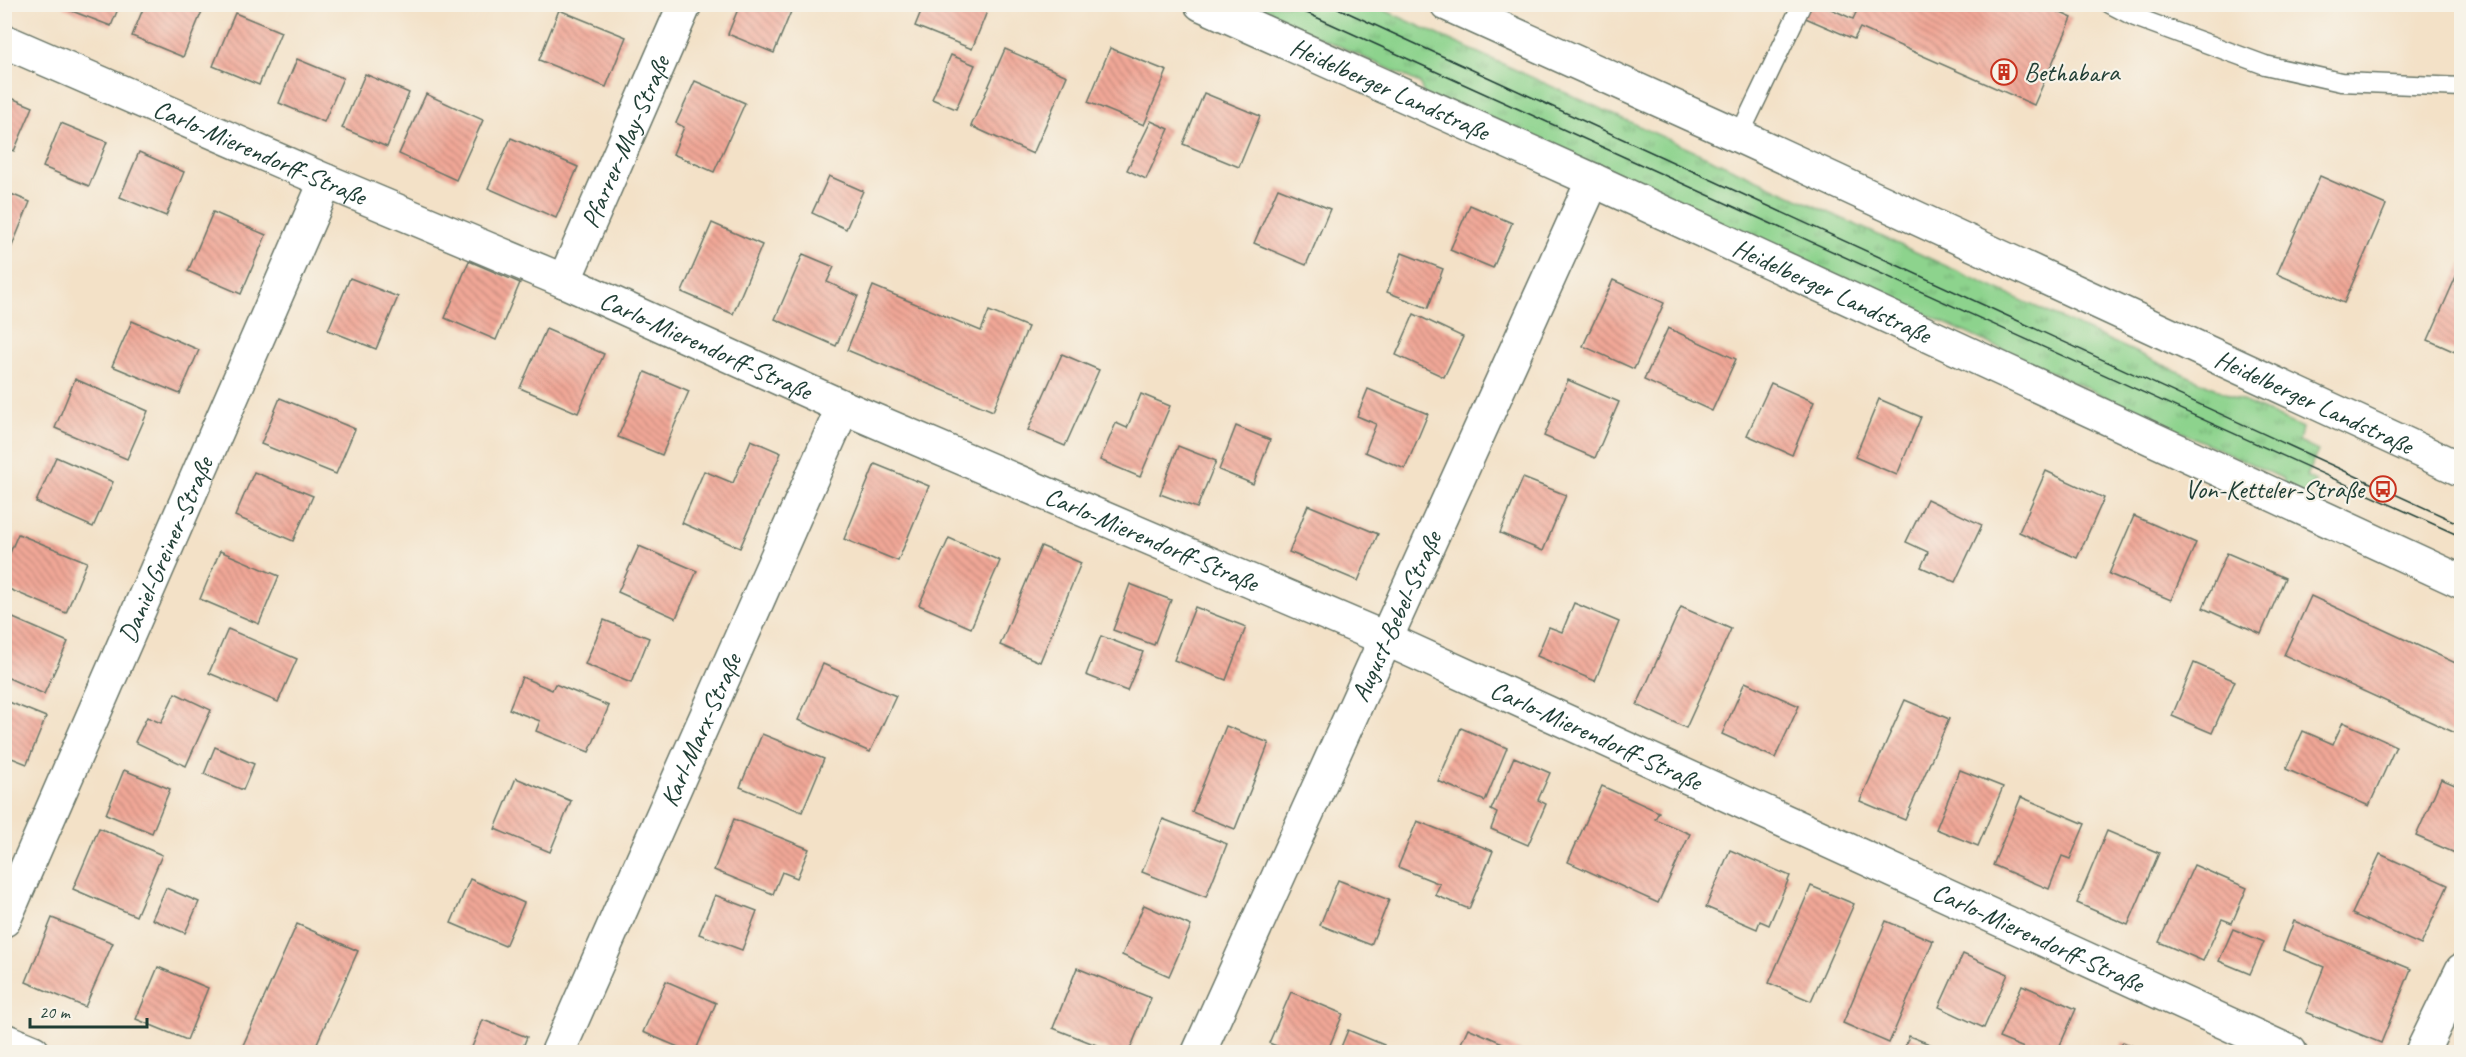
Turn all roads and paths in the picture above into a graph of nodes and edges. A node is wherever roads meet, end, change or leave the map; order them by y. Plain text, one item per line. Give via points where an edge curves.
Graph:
1 (686, 4) edge
2 (1201, 4) edge
3 (1447, 4) edge
4 (1802, 4) edge
5 (2110, 4) edge
6 (4, 41) edge
7 (2462, 87) edge
8 (1739, 136) junction
9 (1593, 180) junction
10 (326, 181) junction
11 (564, 281) junction
12 (843, 407) junction
13 (2462, 470) edge
14 (2462, 582) edge
15 (1386, 639) junction
16 (4, 920) edge
17 (2462, 970) edge
18 (4, 1040) edge
19 (33, 1053) edge
20 (558, 1053) edge
21 (1199, 1053) edge
22 (2290, 1053) edge
23 (2422, 1053) edge

1 - 11 street, Pfarrer-May-Straße
2 - 9 street, Heidelberger Landstraße
3 - 8 street, Heidelberger Landstraße
4 - 8 lane
5 - 7 lane via 2265,66 2341,82
6 - 10 street, Carlo-Mierendorff-Straße
8 - 13 street, Heidelberger Landstraße
9 - 14 street, Heidelberger Landstraße
9 - 15 street, August-Bebel-Straße
10 - 11 street, Carlo-Mierendorff-Straße
10 - 16 street, Daniel-Greiner-Straße
11 - 12 street, Carlo-Mierendorff-Straße
12 - 15 street, Carlo-Mierendorff-Straße
12 - 20 street, Karl-Marx-Straße
15 - 21 street, August-Bebel-Straße
15 - 22 street, Carlo-Mierendorff-Straße
17 - 23 street
18 - 19 street

